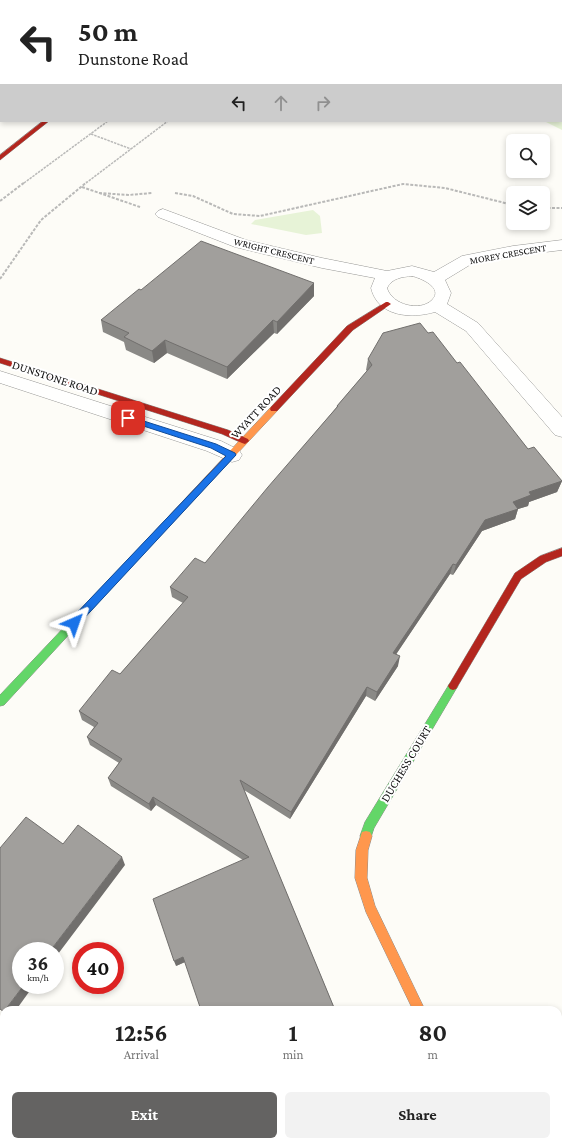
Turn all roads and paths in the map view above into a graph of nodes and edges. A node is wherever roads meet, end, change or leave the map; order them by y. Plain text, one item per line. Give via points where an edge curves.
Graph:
1 (45, 122) edge
2 (107, 122) edge
3 (167, 122) edge
4 (91, 134) junction
5 (131, 149) junction
6 (0, 158) edge
7 (82, 187) junction
8 (99, 193) junction
9 (154, 193) dead end
10 (172, 193) dead end
11 (0, 202) edge
12 (506, 204) edge
13 (550, 208) edge
14 (562, 208) edge
15 (163, 214) joint
16 (562, 245) edge
17 (388, 276) junction
18 (0, 279) edge
19 (435, 279) junction
20 (388, 304) junction
21 (436, 305) junction
22 (0, 360) edge
23 (0, 377) edge
24 (562, 430) edge
25 (246, 441) junction
26 (232, 455) junction
27 (562, 552) edge
28 (0, 702) edge
29 (417, 1006) edge

1 - 6 main road
2 - 4 path
3 - 5 path
4 - 5 path
4 - 11 path
5 - 7 path
7 - 8 path
7 - 18 path via 41,220
8 - 9 path
8 - 15 path
10 - 12 path via 192,196 233,214 245,216 277,213 403,184 442,187
13 - 14 path
15 - 17 street, WRIGHT CRESCENT via 241,244
16 - 19 street, MOREY CRESCENT via 468,259
17 - 19 street via 412,271
17 - 20 street via 378,289
19 - 21 street via 443,292 440,302
20 - 21 street via 412,311 421,311
20 - 25 main road, WYATT ROAD via 350,328
21 - 24 street via 472,327
22 - 25 main road, DUNSTONE ROAD
23 - 26 street, DUNSTONE ROAD via 214,446
25 - 26 main road, WYATT ROAD
26 - 28 main road, WYATT ROAD
27 - 29 main road, DUCHESS COURT via 543,559 518,576 369,826 362,850 362,878 370,908

